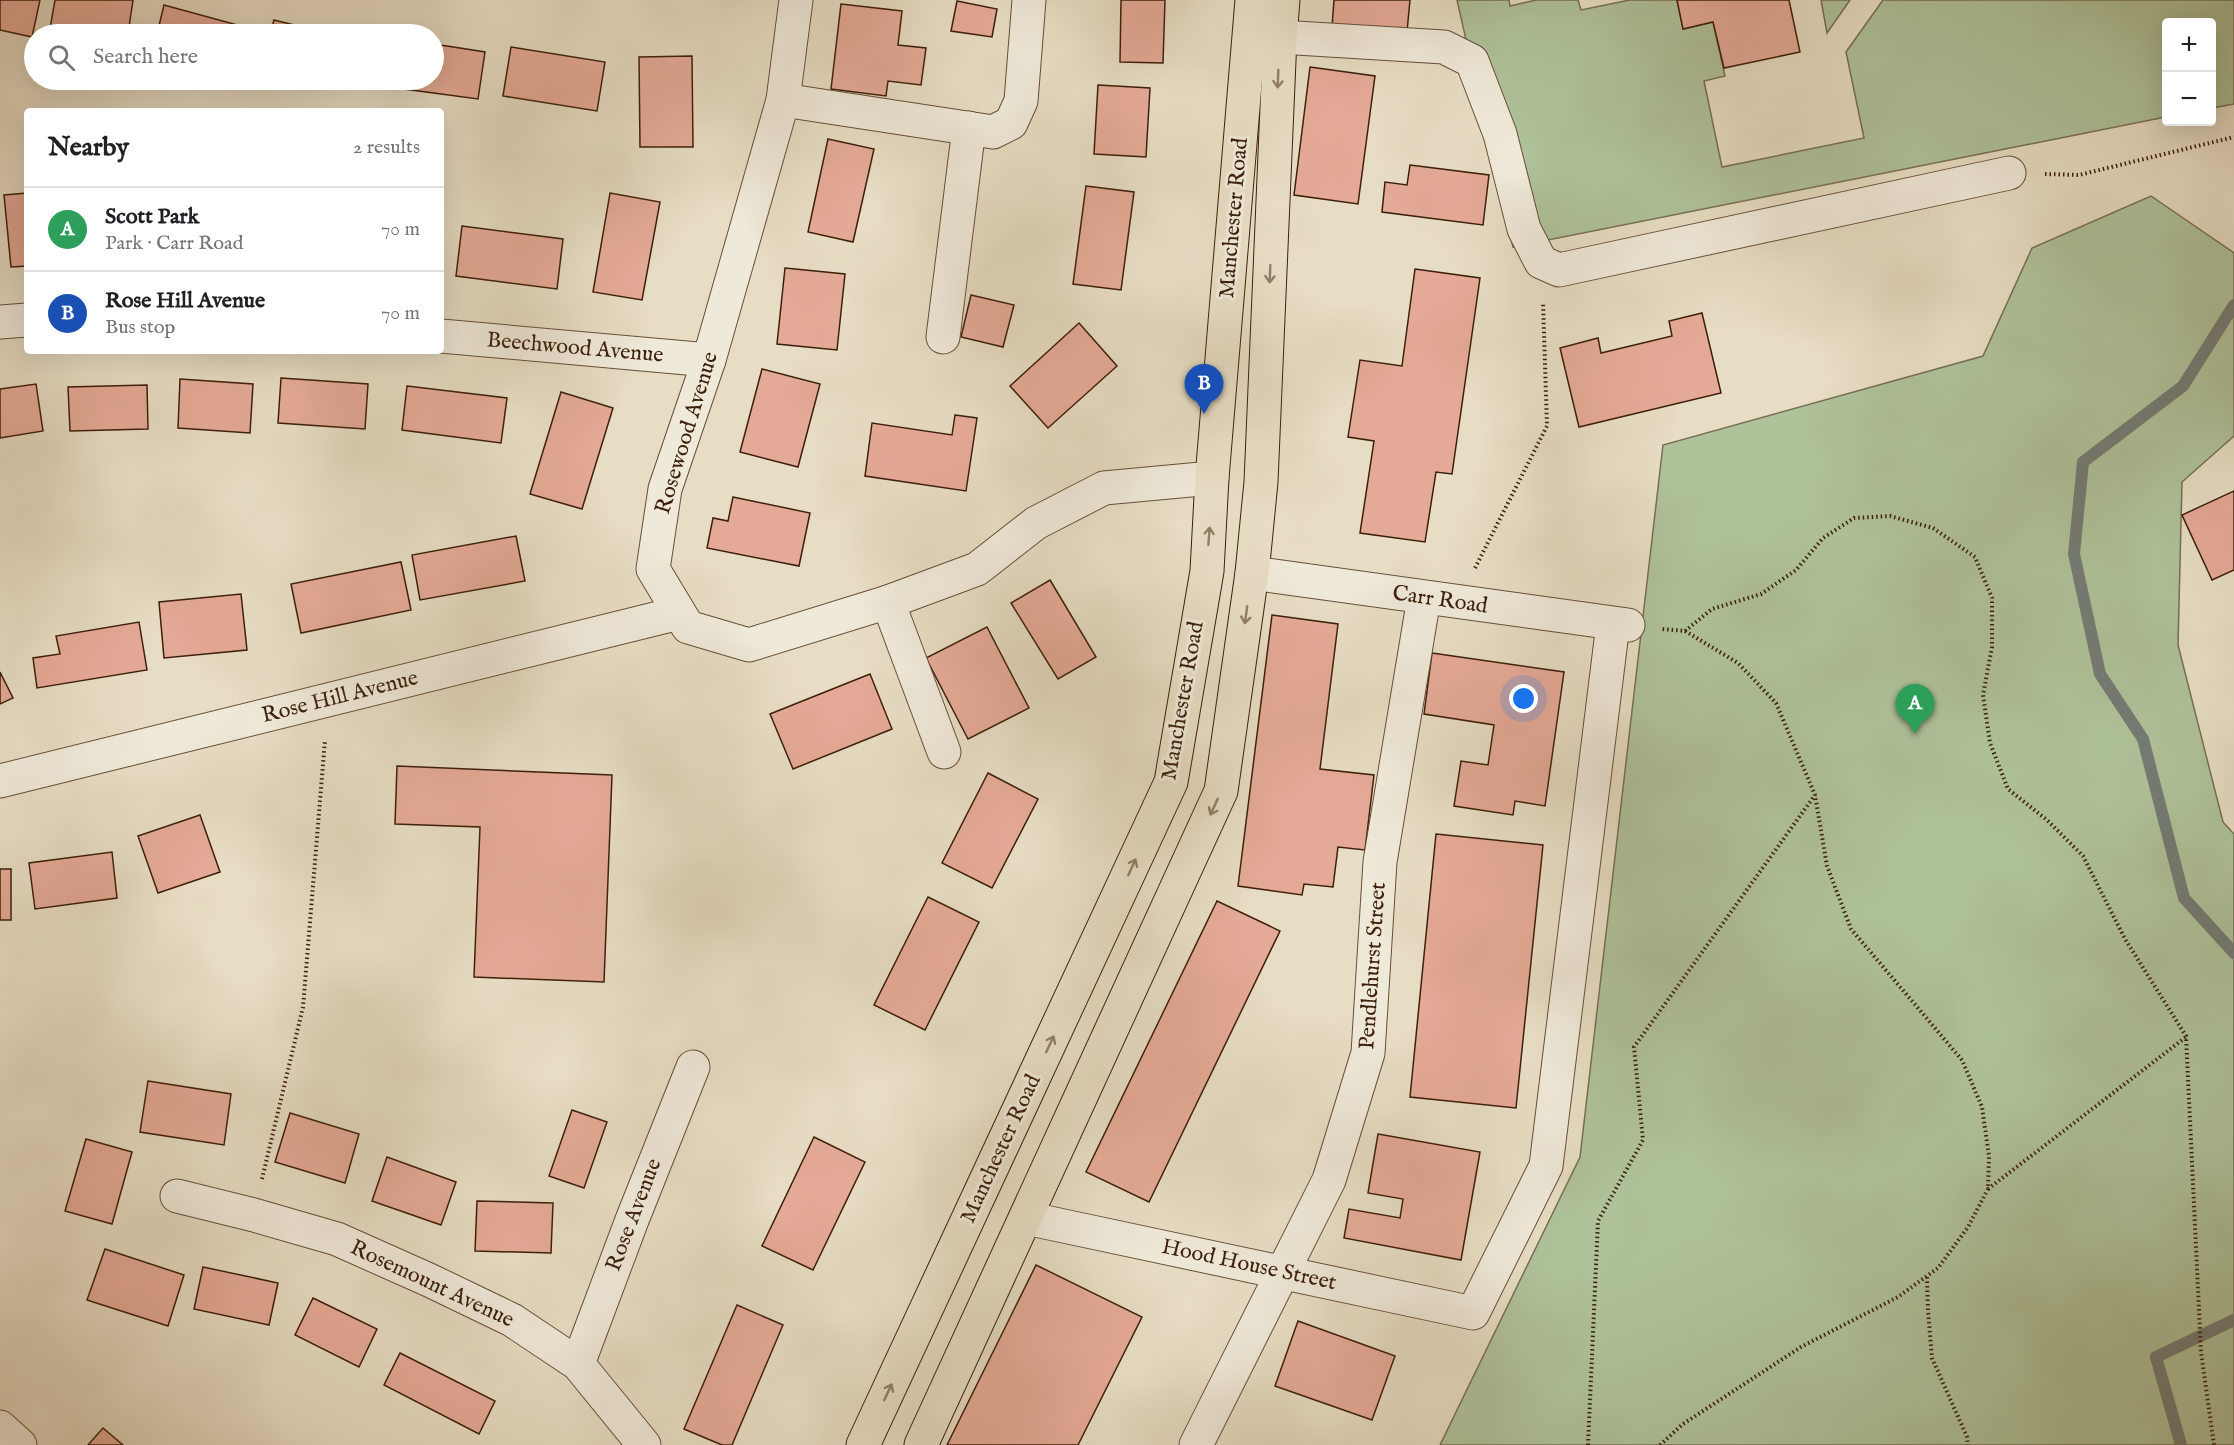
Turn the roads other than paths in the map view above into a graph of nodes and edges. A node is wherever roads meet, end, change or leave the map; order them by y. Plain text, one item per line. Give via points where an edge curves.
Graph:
1 (795, 0) edge
2 (1029, 0) edge
3 (1252, 0) edge
4 (1283, 0) edge
5 (1280, 37) junction
6 (783, 100) junction
7 (969, 128) junction
8 (2009, 173) road end
9 (24, 320) edge
10 (0, 322) edge
11 (444, 336) edge
12 (943, 337) dead end
13 (709, 360) junction
14 (1212, 478) junction
15 (1261, 482) junction
16 (1207, 571) junction
17 (1252, 573) junction
18 (1424, 598) junction
19 (888, 602) junction
20 (679, 613) junction
21 (944, 752) dead end
22 (0, 782) edge
23 (693, 1067) dead end
24 (177, 1196) dead end
25 (973, 1210) junction
26 (1026, 1218) junction
27 (1283, 1272) junction
28 (1473, 1313) joint
29 (578, 1364) junction
30 (0, 1426) edge
31 (20, 1445) edge
32 (645, 1445) edge
33 (863, 1445) edge
34 (921, 1445) edge
35 (1196, 1445) edge

1 - 6 street, Rosewood Avenue
2 - 7 street via 1021,101 1011,123 993,132
3 - 14 main road, Manchester Road
4 - 5 main road, Manchester Road
5 - 8 street via 1444,47 1472,61 1500,134 1524,229 1541,262 1559,270
5 -> 15 main road, Manchester Road
6 - 7 street
6 - 13 street, Rosewood Avenue
7 - 12 street
9 - 10 street
11 - 13 street, Beechwood Avenue
13 - 20 street, Rosewood Avenue via 665,489 653,569
14 - 15 main road
16 -> 14 main road, Manchester Road
14 - 19 street, Rosewood Avenue via 1104,488 1036,523 976,569
15 - 17 main road, Manchester Road
16 - 17 main road
25 -> 16 main road, Manchester Road via 1171,782
17 - 18 street, Carr Road
17 -> 26 main road, Manchester Road via 1221,791
18 - 27 street, Pendlehurst Street via 1380,862 1368,1053 1329,1180
18 - 28 street, Carr Road via 1621,624 1546,1166
19 - 20 street, Rosewood Avenue via 749,645 688,627
19 - 21 street
20 - 22 street, Rose Hill Avenue
23 - 29 street, Rose Avenue
24 - 29 street, Rosemount Avenue via 337,1239 512,1320
25 - 26 main road
33 -> 25 main road, Manchester Road
26 - 27 street, Hood House Street
26 - 34 main road, Manchester Road
27 - 28 street, Hood House Street
27 - 35 street, Pendlehurst Street
29 - 32 street, Rosemount Avenue
30 - 31 street

